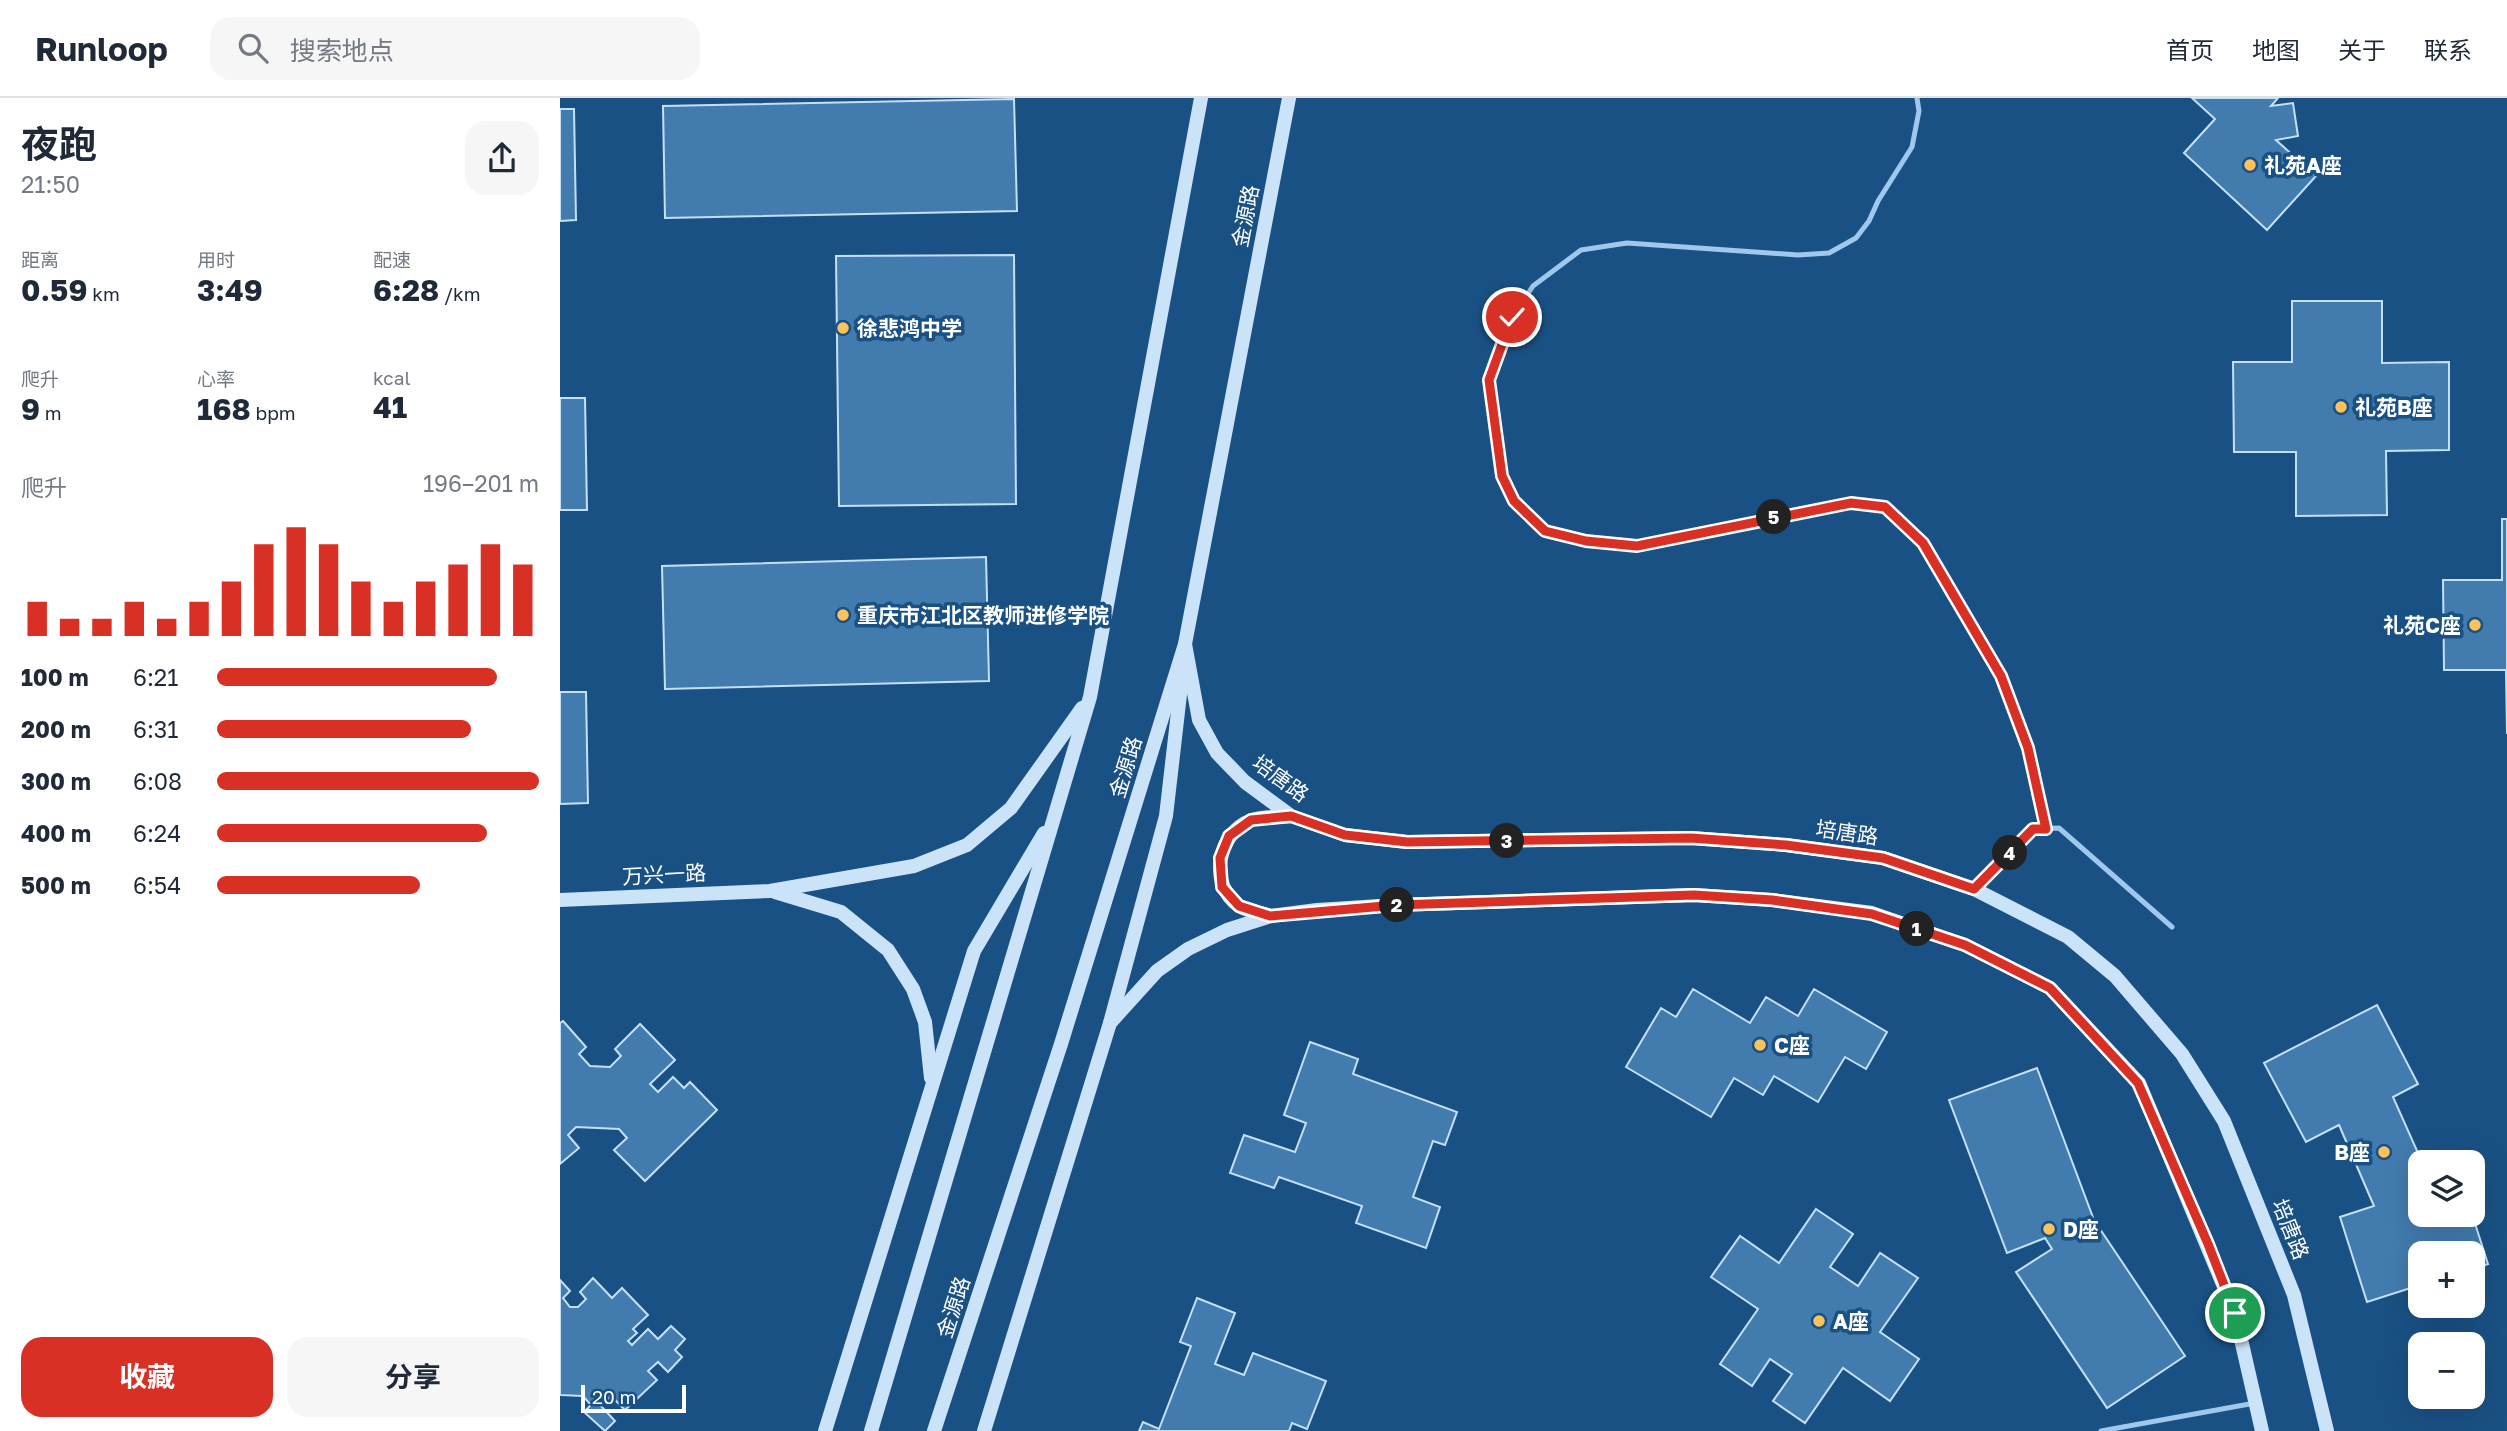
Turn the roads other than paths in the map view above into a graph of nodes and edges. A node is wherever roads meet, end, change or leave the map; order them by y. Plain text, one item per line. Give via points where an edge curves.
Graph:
1 (1201, 98) edge
2 (1289, 98) edge
3 (1917, 98) edge
4 (1185, 645) junction
5 (1090, 697) junction
6 (1055, 814) junction
7 (1291, 816) junction
8 (2046, 829) junction
9 (1974, 889) junction
10 (770, 891) junction
11 (560, 900) edge
12 (1270, 916) junction
13 (2172, 928) dead end
14 (1110, 1023) junction
15 (932, 1084) junction
16 (2255, 1403) junction
17 (825, 1431) edge
18 (871, 1431) edge
19 (934, 1431) edge
20 (984, 1431) edge
21 (2101, 1431) edge
22 (2262, 1431) edge
23 (2327, 1431) edge

1 - 5 street, 金源路
2 - 4 street, 金源路
3 - 8 lane via 1912,146 1856,238 1829,253 1798,255 1627,243 1581,250 1533,286 1512,317 1489,380 1502,476 1514,501 1545,531 1637,546 1851,503 1885,507 1923,543 2001,676 2028,748
4 - 7 street, 培唐路 via 1199,720 1217,753 1245,782
4 - 14 street via 1166,816
4 - 19 street, 金源路
5 - 6 street, 金源路
5 - 10 street via 1011,808 967,845 914,866
6 - 15 street via 974,951
6 - 18 street, 金源路
7 - 9 street, 培唐路 via 1345,835 1407,842 1691,838 1786,845 1883,858
7 - 12 street via 1251,820 1229,836 1220,858 1222,887 1239,906
8 - 9 lane via 2033,829
8 - 13 lane via 2059,828
9 - 23 street, 培唐路 via 2068,937 2115,976 2182,1054 2224,1121 2294,1295
10 - 11 street, 万兴一路
10 - 15 street via 841,912 888,950 913,989 925,1022
12 - 14 street via 1188,949 1157,971
12 - 16 street via 1396,905 1694,895 1872,914 1965,945 2050,988 2138,1083 2235,1313
14 - 20 street
15 - 17 street
16 - 21 lane
16 - 22 street

